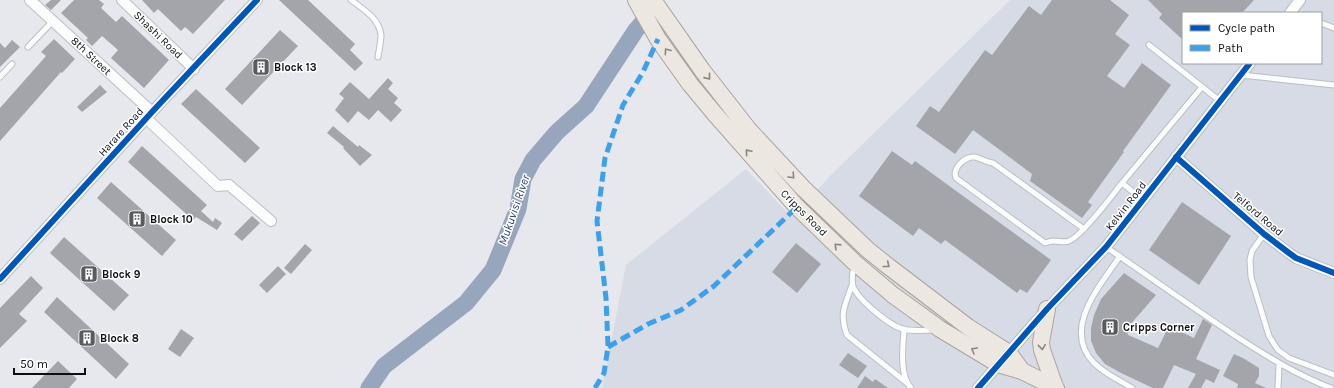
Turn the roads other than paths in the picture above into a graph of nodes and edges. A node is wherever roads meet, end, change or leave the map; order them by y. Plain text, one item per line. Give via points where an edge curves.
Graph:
1 (30, 0) edge
2 (122, 0) edge
3 (257, 0) edge
4 (350, 0) edge
5 (1300, 0) edge
6 (647, 4) edge
7 (1292, 12) edge
8 (53, 21) junction
9 (1322, 23) edge
10 (1334, 28) edge
11 (1149, 45) dead end
12 (28, 47) dead end
13 (378, 57) dead end
14 (12, 64) dead end
15 (1249, 64) edge
16 (194, 69) junction
17 (1241, 75) junction
18 (0, 77) edge
19 (1334, 85) edge
20 (1202, 87) junction
21 (1220, 101) junction
22 (150, 116) junction
23 (1176, 157) junction
24 (1122, 184) junction
25 (1143, 200) junction
26 (271, 221) dead end
27 (1084, 229) junction
28 (1264, 234) junction
29 (1106, 247) junction
30 (1120, 256) junction
31 (854, 262) junction
32 (1334, 273) edge
33 (0, 279) edge
34 (852, 285) junction
35 (1047, 309) junction
36 (904, 330) junction
37 (940, 330) junction
38 (1003, 358) junction
39 (1279, 364) junction
40 (1334, 375) edge
41 (909, 386) edge
42 (978, 388) edge
43 (1056, 388) edge
44 (1132, 388) edge
45 (1278, 388) edge
46 (1331, 388) edge

1 - 8 street, 8th Street
2 - 16 street, Shashi Road
3 - 16 street, Harare Road
4 - 13 lane via 374,18 381,35
5 - 7 street
31 -> 6 main road, Cripps Road via 797,207 690,84 650,27
6 -> 38 main road, Cripps Road via 749,130 803,188 868,250 968,327
8 - 12 lane
8 - 22 street, 8th Street
9 - 10 lane
11 - 20 lane
14 - 18 lane
15 - 17 street, Kelvin Road
16 - 22 street, Harare Road
17 - 19 lane
17 - 21 street, Kelvin Road
20 - 21 lane
20 - 24 lane
21 - 23 street, Kelvin Road
22 - 26 street, 8th Street via 218,186 229,185
22 - 33 street, Harare Road
23 - 25 street, Kelvin Road
23 - 28 street, Telford Road
24 - 25 lane
24 - 27 lane
25 - 29 street, Kelvin Road
27 - 27 lane via 1069,241 1045,243 960,181 955,175 956,169 967,158 975,157 993,163
28 - 32 street, Telford Road via 1296,258
28 - 40 lane via 1252,251 1250,260 1251,277 1269,336 1278,350 1289,358
29 - 30 lane
29 - 35 street, Kelvin Road
30 - 39 lane via 1216,324
30 - 44 lane via 1087,306 1082,320 1081,339 1095,364
31 - 34 lane
31 - 37 main road, Cripps Road
34 - 36 lane via 862,300 894,326
34 - 41 lane via 843,311 843,324 847,335
35 - 38 street, Kelvin Road
35 -> 43 main road via 1042,350
36 - 37 lane
36 - 41 lane via 902,356
38 -> 37 main road, Cripps Road
38 - 42 street, Kelvin Road
38 - 43 main road, Cripps Road
39 - 45 lane
39 - 46 lane via 1300,376

